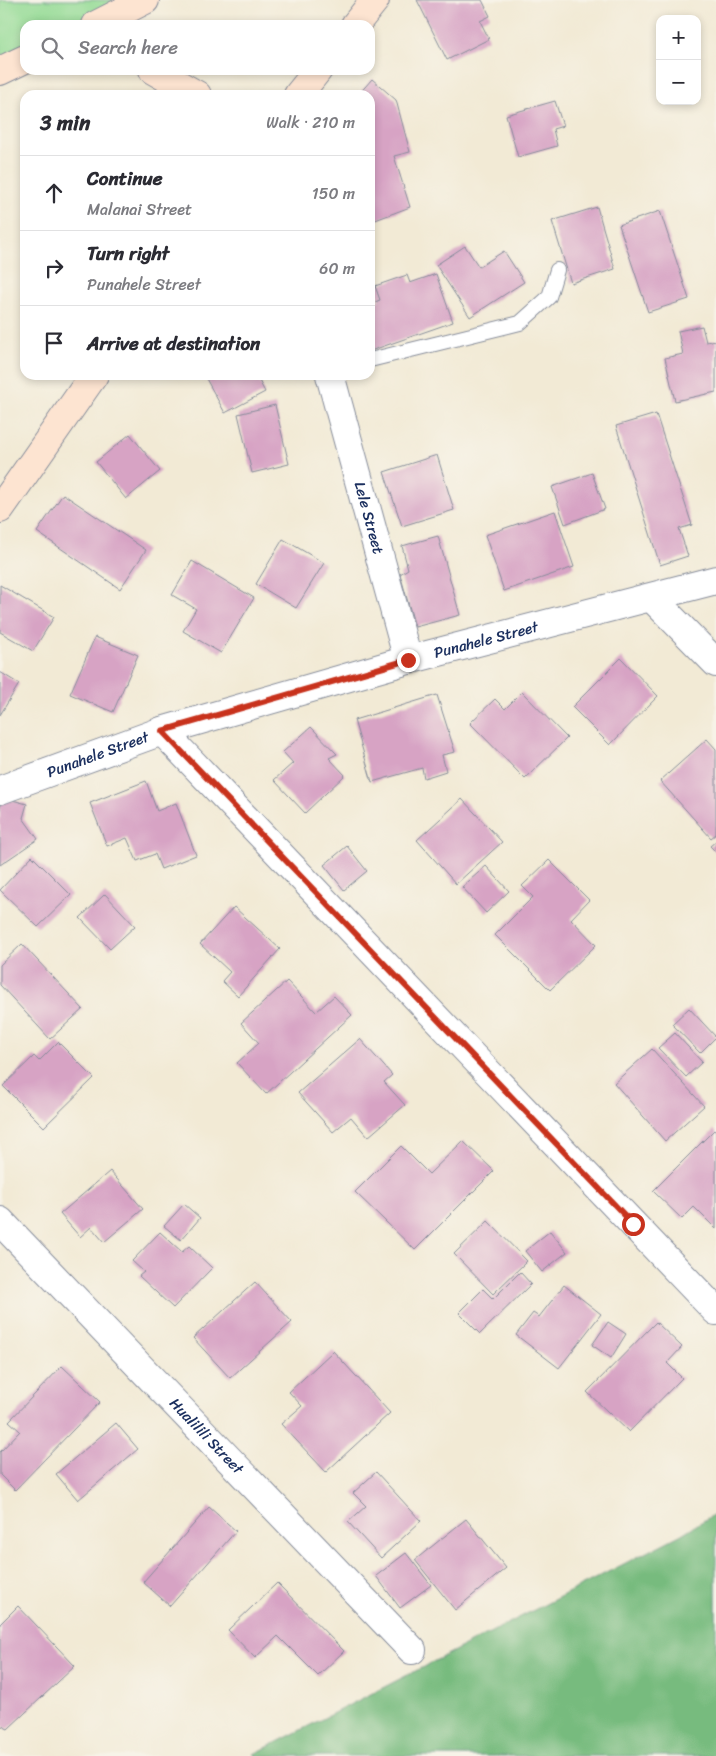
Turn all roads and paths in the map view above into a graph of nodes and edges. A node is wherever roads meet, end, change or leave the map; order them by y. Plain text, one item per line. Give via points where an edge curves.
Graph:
1 (145, 0) edge
2 (375, 0) edge
3 (106, 20) edge
4 (359, 20) edge
5 (20, 61) edge
6 (0, 71) edge
7 (162, 75) edge
8 (314, 75) edge
9 (189, 90) edge
10 (302, 90) edge
11 (557, 270) dead end
12 (375, 359) edge
13 (90, 380) edge
14 (331, 380) edge
15 (0, 509) edge
16 (716, 580) edge
17 (652, 598) junction
18 (408, 660) junction
19 (716, 663) edge
20 (162, 731) junction
21 (0, 790) edge
22 (0, 1221) edge
23 (716, 1311) edge
24 (412, 1650) dead end

1 - 3 street
2 - 4 street
5 - 6 street
7 - 9 street
8 - 10 street
11 - 12 lane via 549,297 520,322
13 - 15 street
14 - 18 street, Lele Street
16 - 17 street, Punahele Street
17 - 18 street, Punahele Street
17 - 19 street
18 - 20 street, Punahele Street
20 - 21 street, Punahele Street
20 - 23 street
22 - 24 street, Hualilili Street

